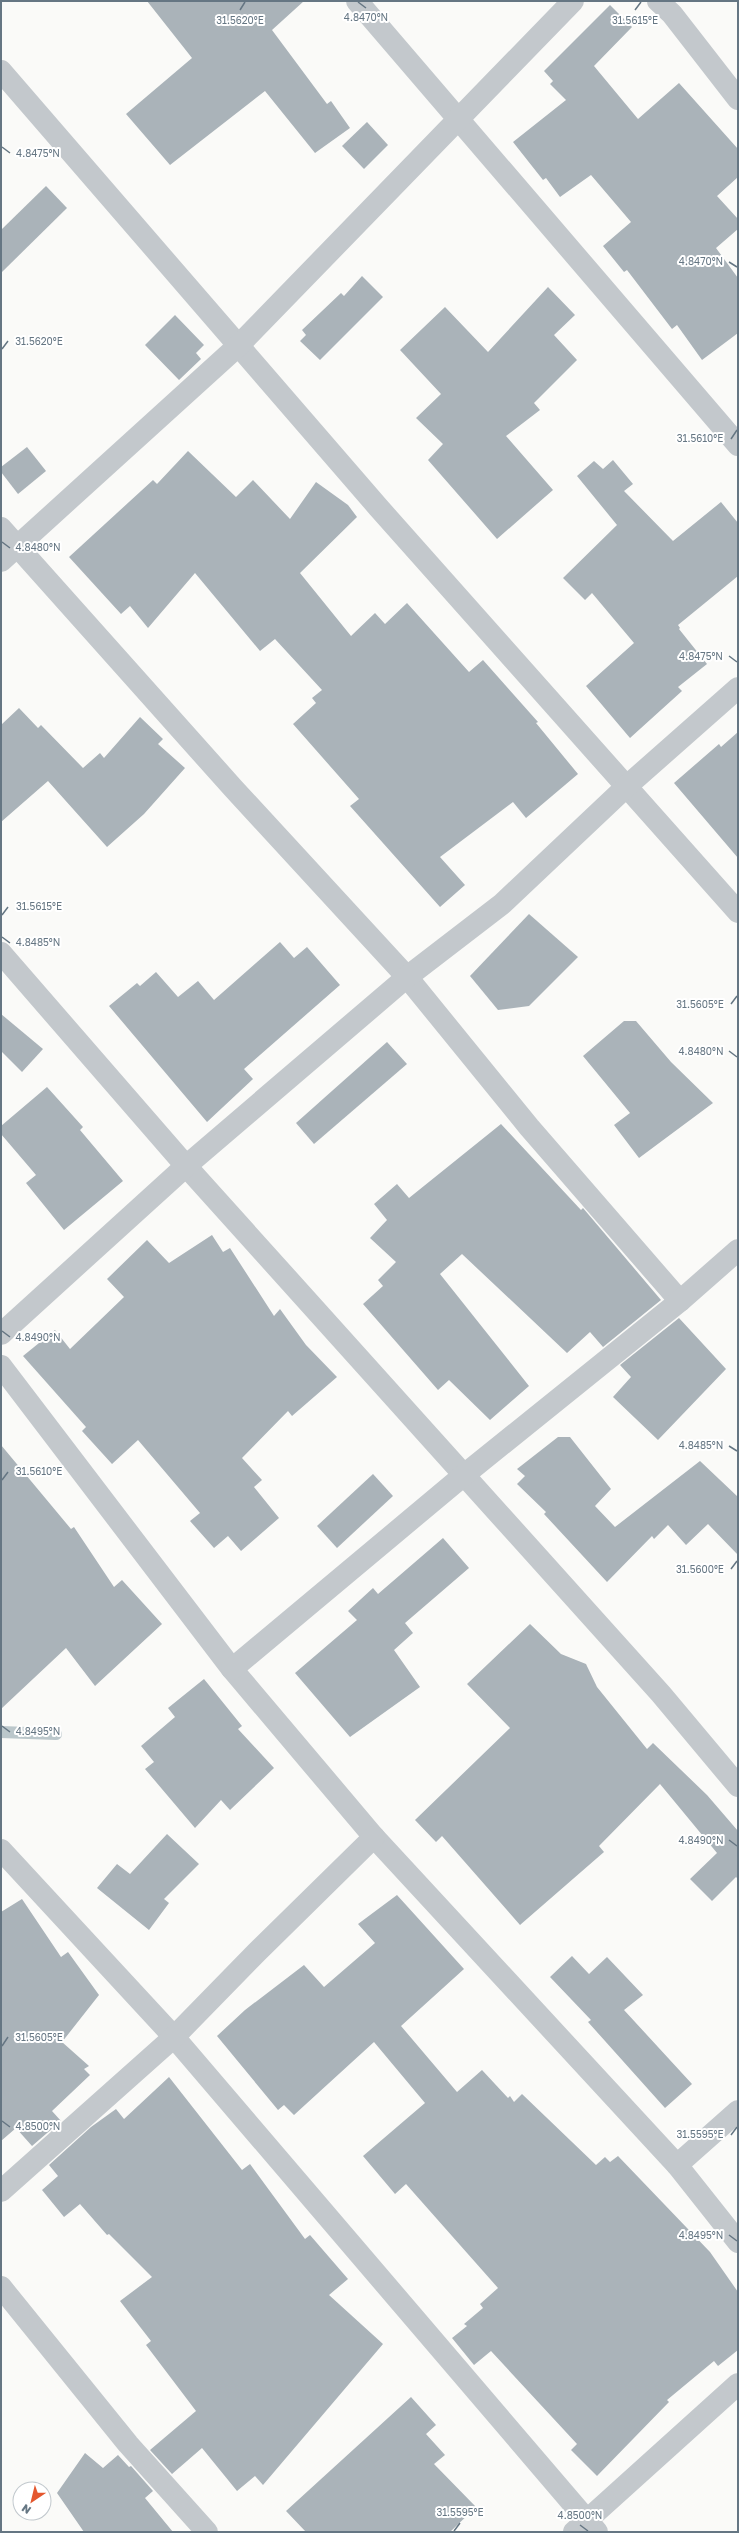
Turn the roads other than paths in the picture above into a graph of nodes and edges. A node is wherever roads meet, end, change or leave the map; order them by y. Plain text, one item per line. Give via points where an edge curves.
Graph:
1 (357, 1) edge
2 (573, 1) edge
3 (658, 1) edge
4 (1, 71) edge
5 (738, 99) edge
6 (458, 121) junction
7 (239, 345) junction
8 (738, 445) edge
9 (1, 528) edge
10 (18, 547) junction
11 (1, 561) edge
12 (738, 688) edge
13 (627, 786) junction
14 (738, 912) edge
15 (1, 953) edge
16 (407, 977) junction
17 (186, 1166) junction
18 (738, 1250) edge
19 (680, 1300) junction
20 (1, 1334) edge
21 (1, 1366) edge
22 (464, 1475) junction
23 (232, 1668) junction
24 (738, 1786) edge
25 (374, 1837) junction
26 (1, 1850) edge
27 (174, 2037) junction
28 (738, 2111) edge
29 (677, 2165) junction
30 (1, 2191) edge
31 (738, 2242) edge
32 (1, 2287) edge
33 (738, 2384) edge
34 (586, 2528) edge
35 (207, 2532) edge

1 - 6 street
2 - 6 street
3 - 5 street via 672,14
4 - 7 street
6 - 7 street
6 - 8 street
7 - 10 street
7 - 13 street via 378,507
9 - 10 street
10 - 11 street
10 - 16 street via 233,788
12 - 13 street
13 - 14 street
13 - 16 street via 502,904
15 - 17 street
16 - 17 street
16 - 19 street via 529,1127
17 - 20 street
17 - 22 street
18 - 19 street
19 - 22 street
21 - 23 street
22 - 23 street
22 - 24 street via 661,1694
23 - 25 street
25 - 27 street
25 - 29 street
26 - 27 street
27 - 30 street
27 - 34 street
28 - 29 street
29 - 31 street
32 - 35 street via 128,2444
33 - 34 street

